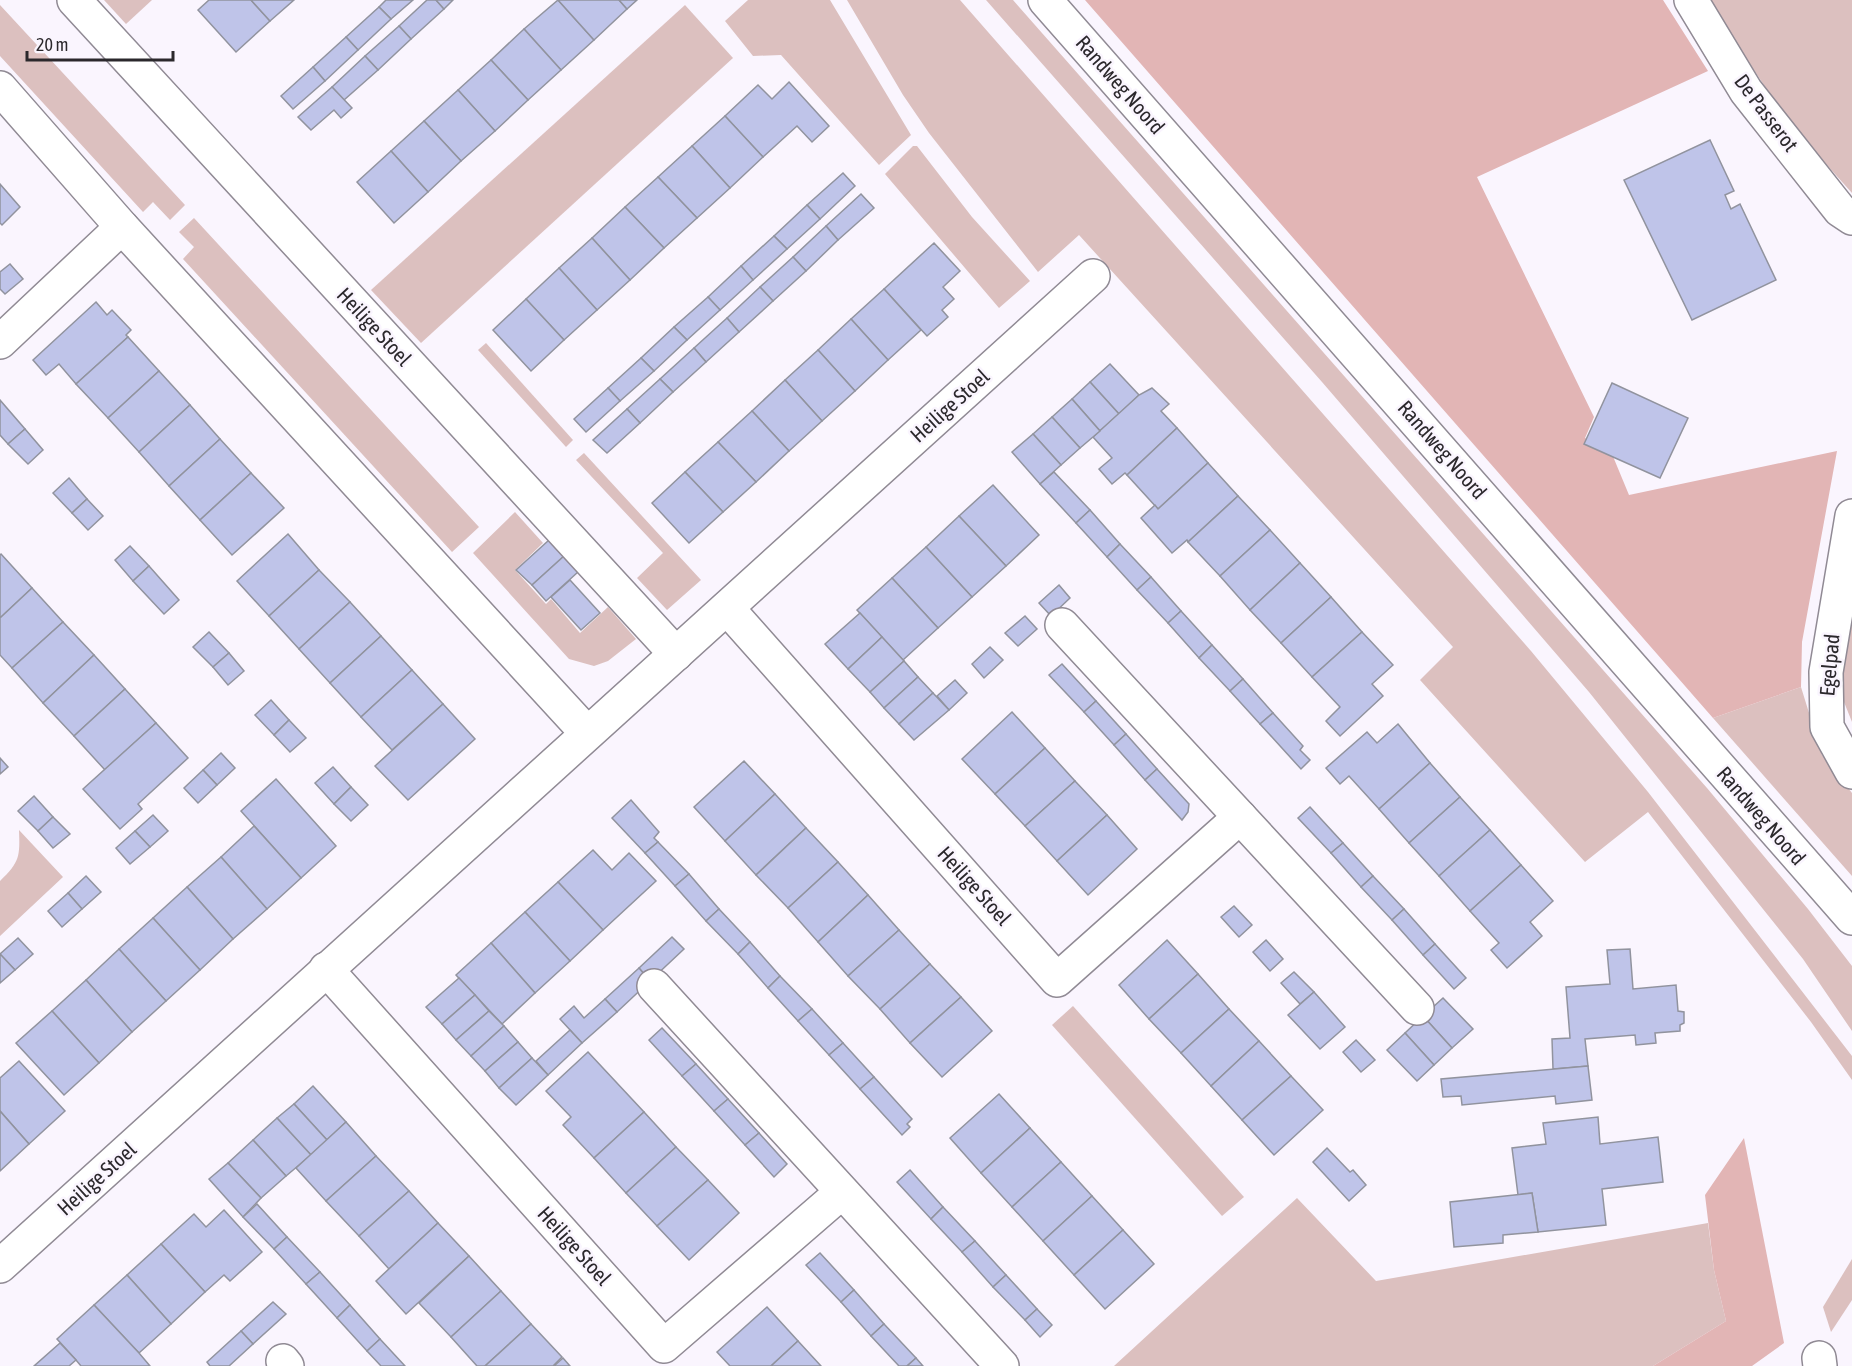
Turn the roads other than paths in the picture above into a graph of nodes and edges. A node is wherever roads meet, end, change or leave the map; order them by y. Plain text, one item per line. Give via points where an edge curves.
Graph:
1 (74, 0) edge
2 (1046, 0) edge
3 (1691, 0) edge
4 (0, 88) edge
5 (1852, 218) edge
6 (122, 227) junction
7 (1093, 276) dead end
8 (0, 342) edge
9 (1852, 516) edge
10 (727, 608) junction
11 (1062, 625) dead end
12 (676, 654) junction
13 (587, 733) junction
14 (1852, 772) edge
15 (1240, 817) junction
16 (1844, 910) edge
17 (1852, 930) edge
18 (327, 969) junction
19 (654, 986) dead end
20 (1417, 1008) dead end
21 (842, 1192) junction
22 (0, 1266) edge
23 (1002, 1366) edge

1 - 12 street, Heilige Stoel
2 - 16 street, Randweg Noord
3 - 5 street, De Passerot via 1746,91 1840,210
4 - 6 street
6 - 8 street
6 - 13 street
7 - 10 street, Heilige Stoel
9 - 14 street, Egelpad via 1826,672 1827,727
10 - 12 street, Heilige Stoel
10 - 15 street, Heilige Stoel via 1057,980
11 - 15 street
12 - 13 street, Heilige Stoel
13 - 18 street, Heilige Stoel
15 - 20 street
16 - 17 street, Randweg Noord
18 - 21 street, Heilige Stoel via 664,1346
18 - 22 street, Heilige Stoel
19 - 21 street
21 - 23 street

